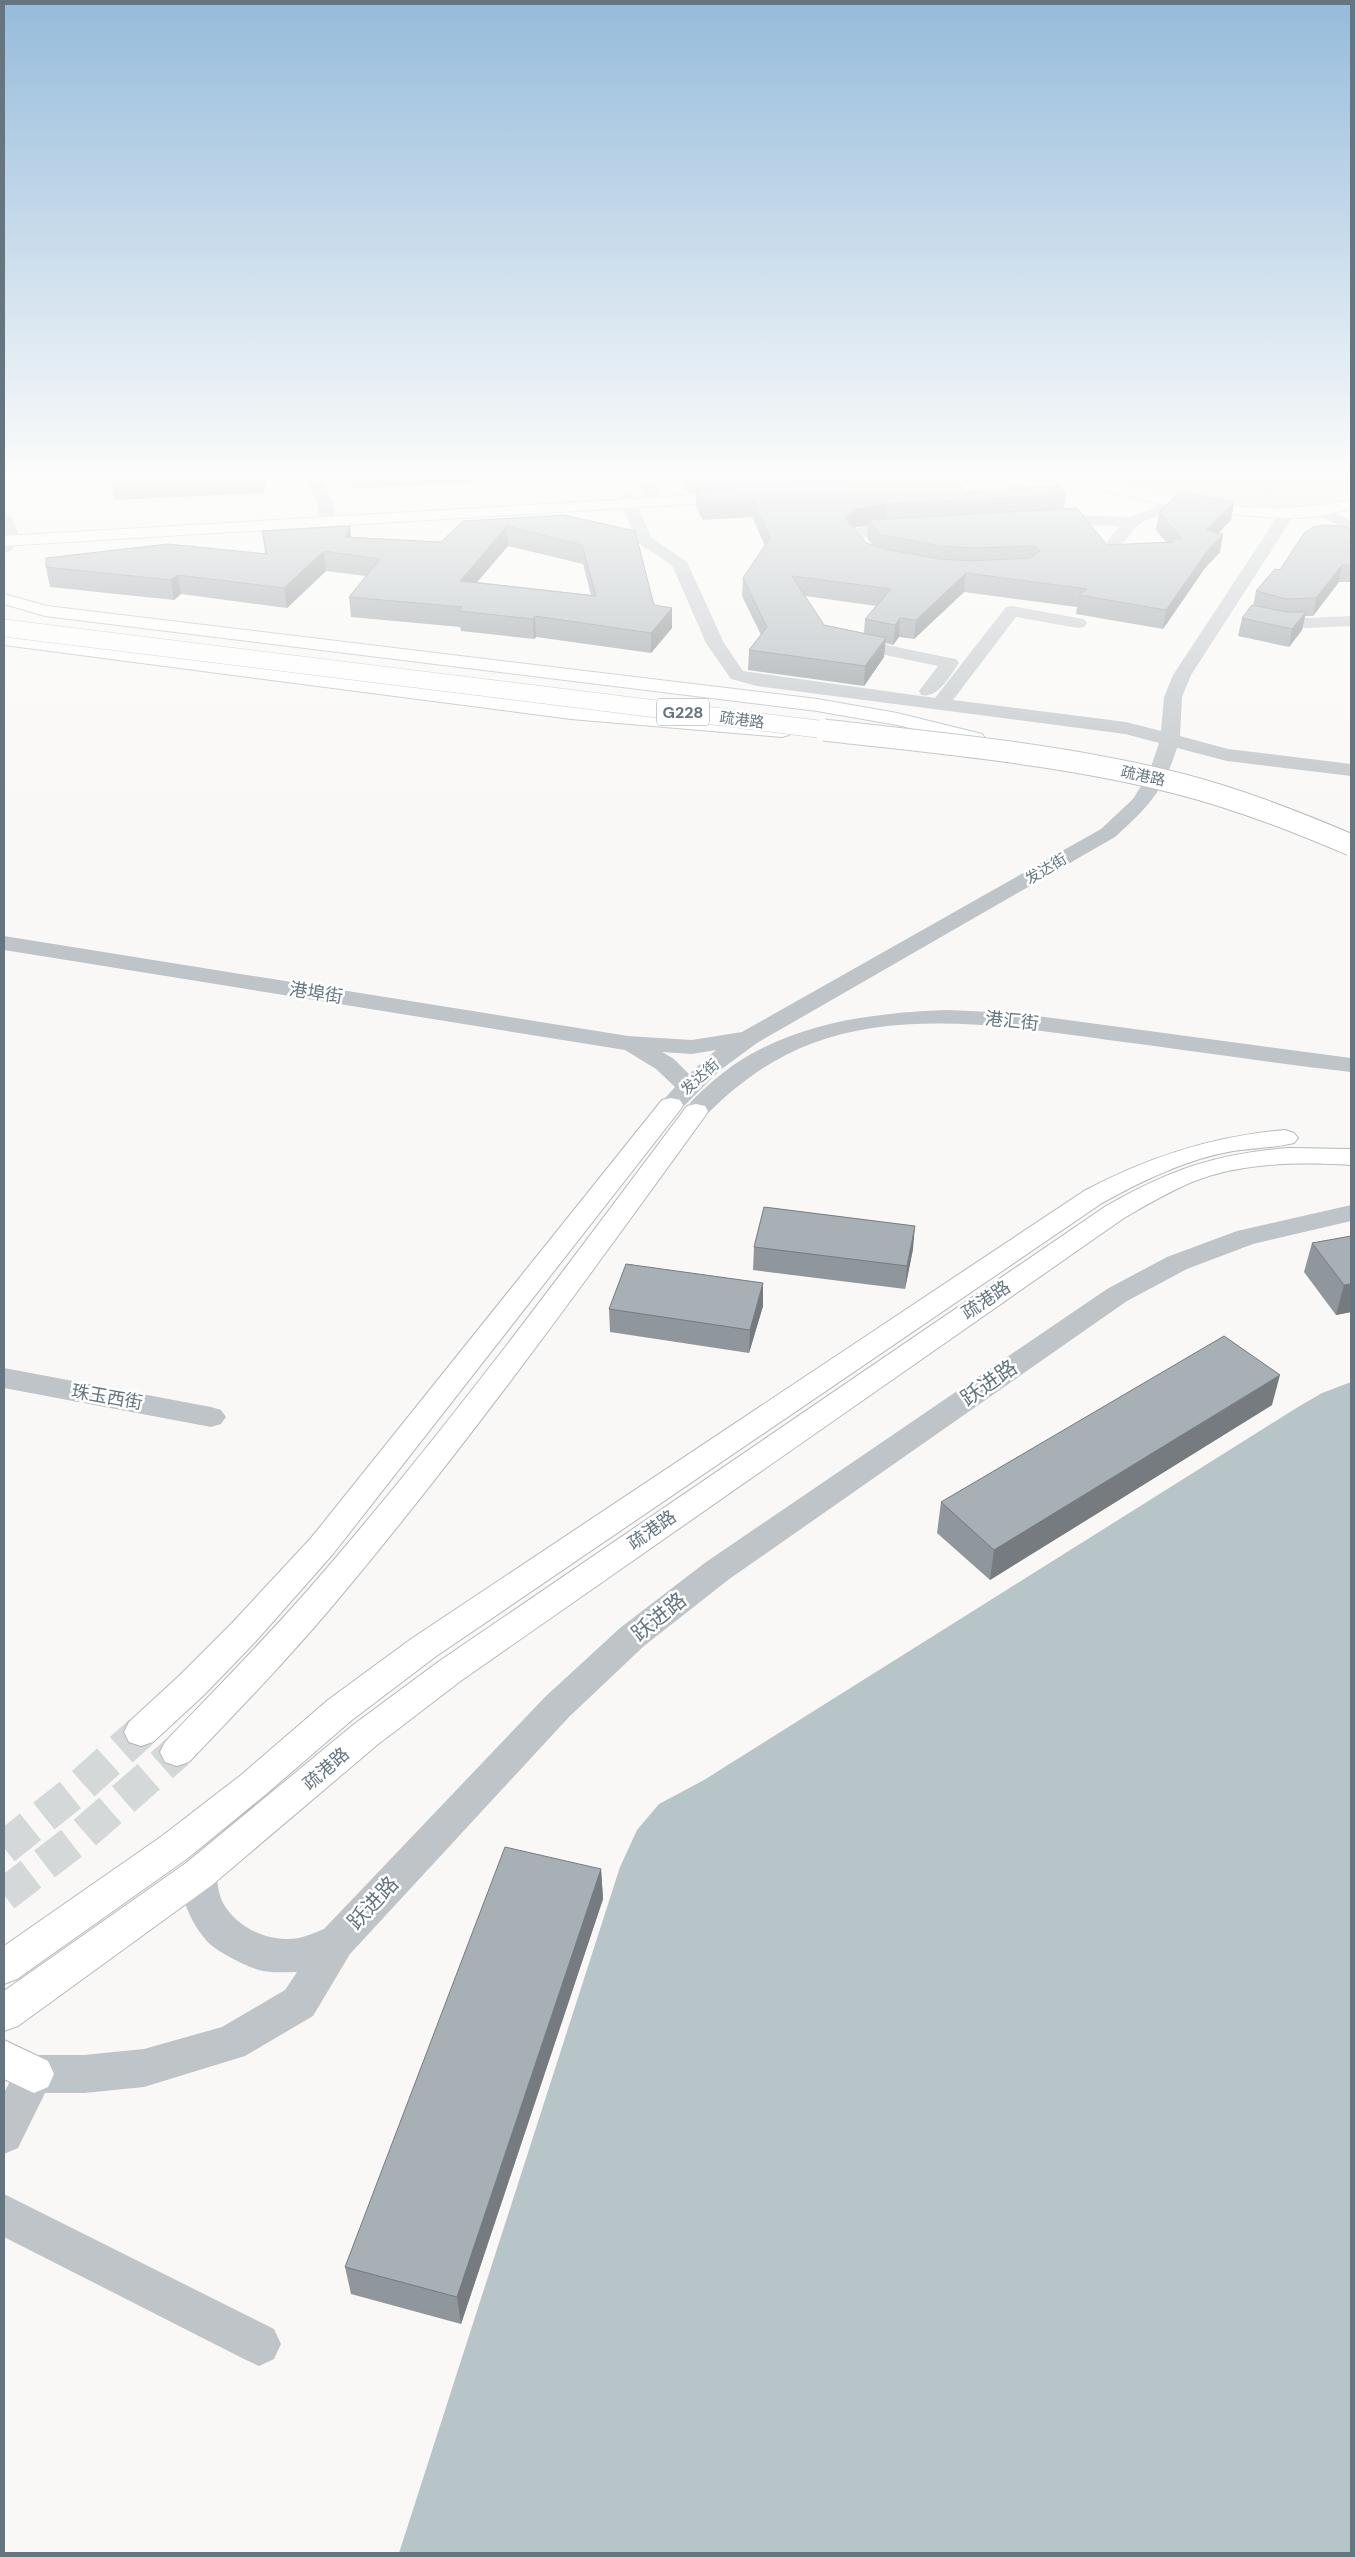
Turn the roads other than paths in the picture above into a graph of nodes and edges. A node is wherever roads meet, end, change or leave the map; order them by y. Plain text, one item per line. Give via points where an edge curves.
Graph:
1 (694, 597) edge
2 (1249, 597) edge
3 (4, 599) edge
4 (1241, 615) junction
5 (4, 618) edge
6 (1351, 620) edge
7 (1078, 623) dead end
8 (4, 628) edge
9 (831, 638) edge
10 (4, 640) edge
11 (921, 700) junction
12 (941, 703) junction
13 (881, 737) junction
14 (975, 738) junction
15 (1170, 740) junction
16 (1351, 770) edge
17 (1351, 829) edge
18 (1351, 845) edge
19 (4, 943) edge
20 (809, 1023) junction
21 (749, 1038) junction
22 (628, 1043) junction
23 (1351, 1052) edge
24 (1351, 1065) edge
25 (685, 1101) junction
26 (1351, 1140) edge
27 (1351, 1157) edge
28 (1351, 1213) edge
29 (4, 1378) edge
30 (211, 1417) dead end
31 (680, 1493) junction
32 (140, 1732) tunnel mouth
33 (178, 1752) tunnel mouth
34 (199, 1874) junction
35 (337, 1942) junction
36 (4, 1968) edge
37 (4, 2013) edge
38 (14, 2070) edge
39 (4, 2134) edge
40 (4, 2215) edge
41 (259, 2344) dead end

1 - 11 street via 715,643 737,675
2 - 4 street, 发达街
3 - 14 main road via 46,611 817,705 897,719
4 - 6 street via 1283,624
4 - 15 street, 发达街 via 1182,675 1173,697
5 - 14 main road, 疏港路 / G228
7 - 12 street via 1012,611
8 - 13 main road, 疏港路 / G228, bridge
9 - 11 street via 950,663
10 - 13 main road, bridge via 591,715 715,727
11 - 12 street
12 - 15 street via 1126,728
13 - 18 main road, 疏港路 / G228, bridge via 1099,767 1181,784 1244,803
14 - 17 main road, 疏港路 / G228 via 1104,756 1190,774 1255,793
15 - 16 street via 1227,755
15 - 20 street, 发达街 via 1159,773 1141,803 1108,833
19 - 22 street, 港埠街
20 - 21 street, 发达街
20 - 23 street, 港汇街 via 897,1005 958,1004 1014,1007
20 - 24 street, 港汇街 via 966,1016
20 - 25 street, 港汇街 via 778,1049 746,1067 718,1089
21 - 22 street via 692,1047
21 - 25 street, 发达街 via 710,1066
22 - 25 street via 665,1064
25 - 32 main road via 322,1546 231,1645
25 - 33 main road via 560,1295 358,1554 227,1702
26 - 31 main road via 1283,1138 1243,1142 1205,1149 1128,1177 1093,1196
27 - 31 main road, 疏港路 via 1291,1156 1217,1166 1184,1176 1150,1192
28 - 35 street, 跃进路 via 1246,1237 1178,1263 1117,1295 716,1571 632,1637 557,1707
29 - 30 street, 珠玉西街
31 - 34 main road, 疏港路 via 373,1729
31 - 36 main road, 疏港路 via 423,1648 340,1710 175,1847
34 - 35 street via 204,1908 225,1934 262,1954 298,1955
34 - 37 main road, 疏港路
35 - 38 street, 跃进路 via 299,2003 231,2043 144,2068 84,2074
38 - 39 street
40 - 41 street

